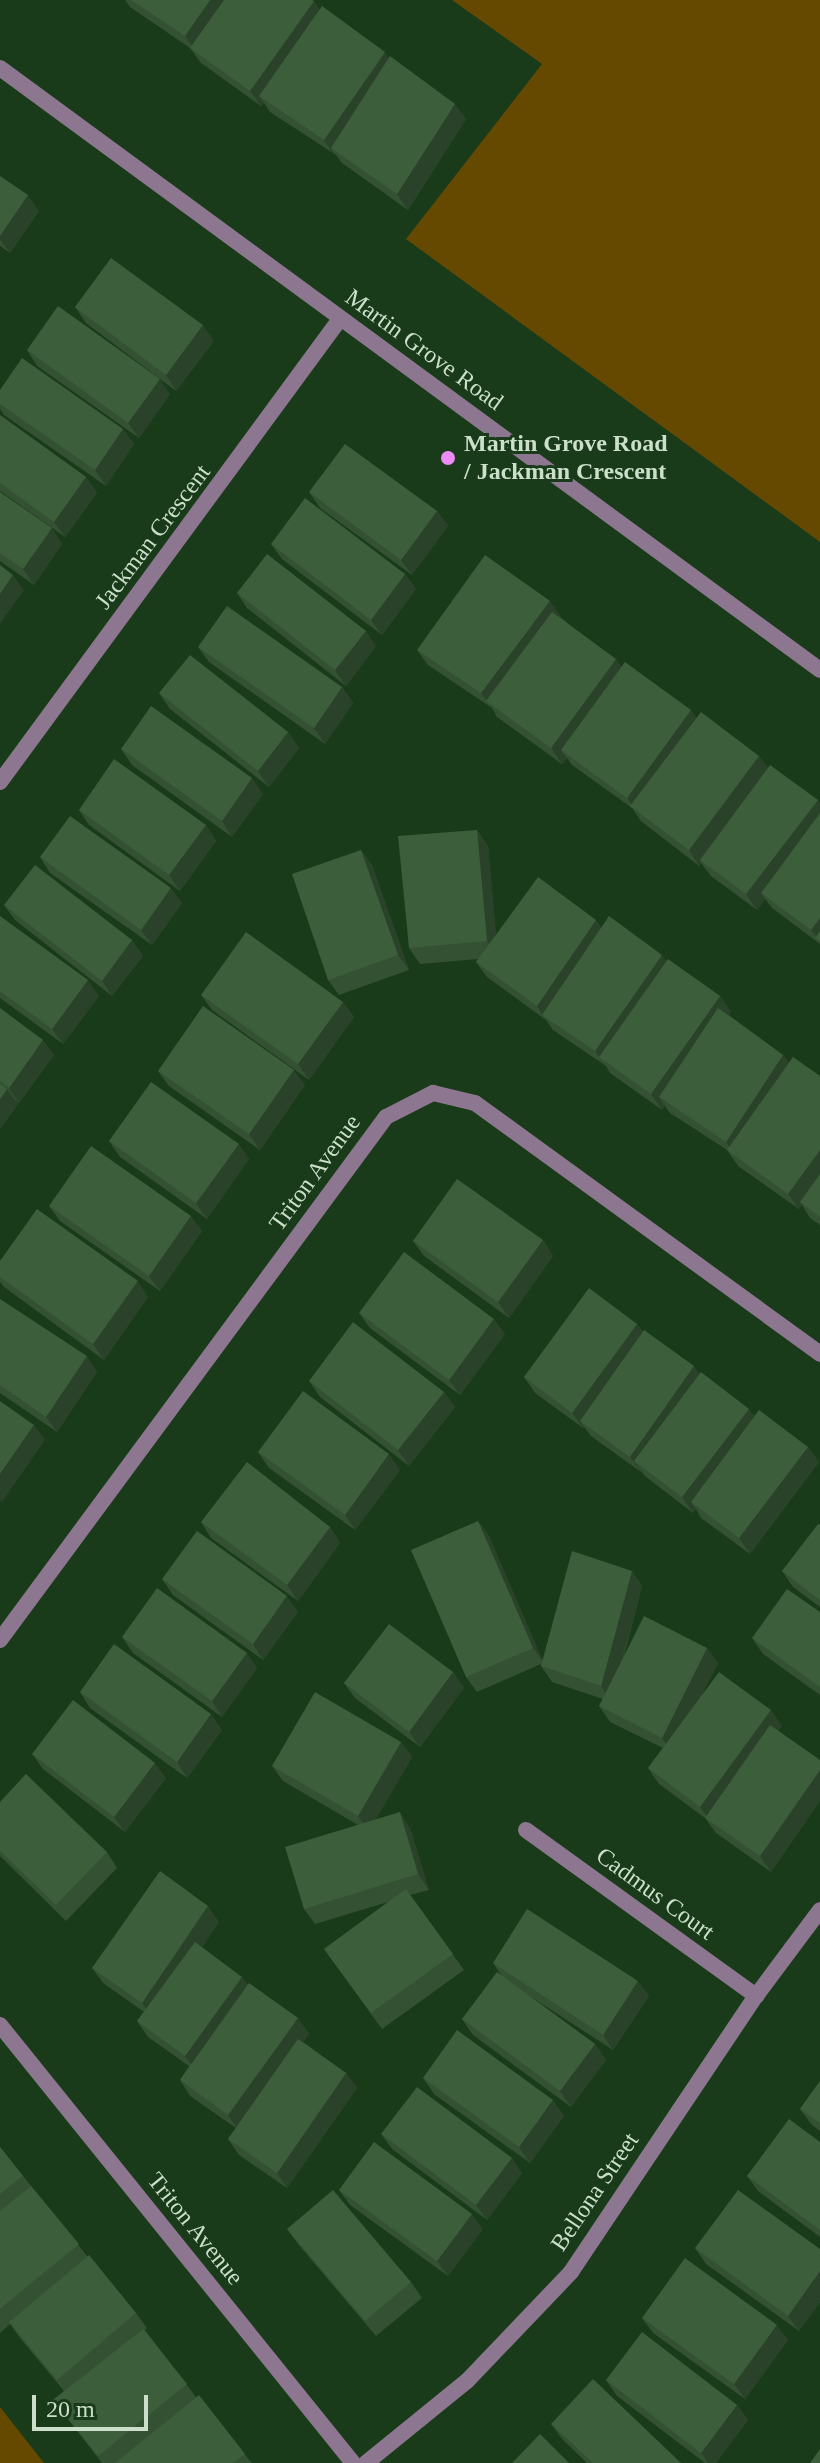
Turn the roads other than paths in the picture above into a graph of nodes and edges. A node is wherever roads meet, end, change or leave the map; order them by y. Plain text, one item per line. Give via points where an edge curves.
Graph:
1 (0, 68) edge
2 (340, 319) junction
3 (820, 670) edge
4 (0, 782) edge
5 (820, 1354) edge
6 (0, 1640) edge
7 (526, 1830) dead end
8 (820, 1910) edge
9 (756, 1996) junction
10 (0, 2025) edge
11 (353, 2463) edge
12 (366, 2463) edge

1 - 2 street, Martin Grove Road
2 - 3 street, Martin Grove Road
2 - 4 street, Jackman Crescent
5 - 6 street, Triton Avenue via 475,1103 433,1093 386,1117
7 - 9 street, Cadmus Court
8 - 9 street, Bellona Street
9 - 12 street, Bellona Street via 571,2272 467,2381
10 - 11 street, Triton Avenue

